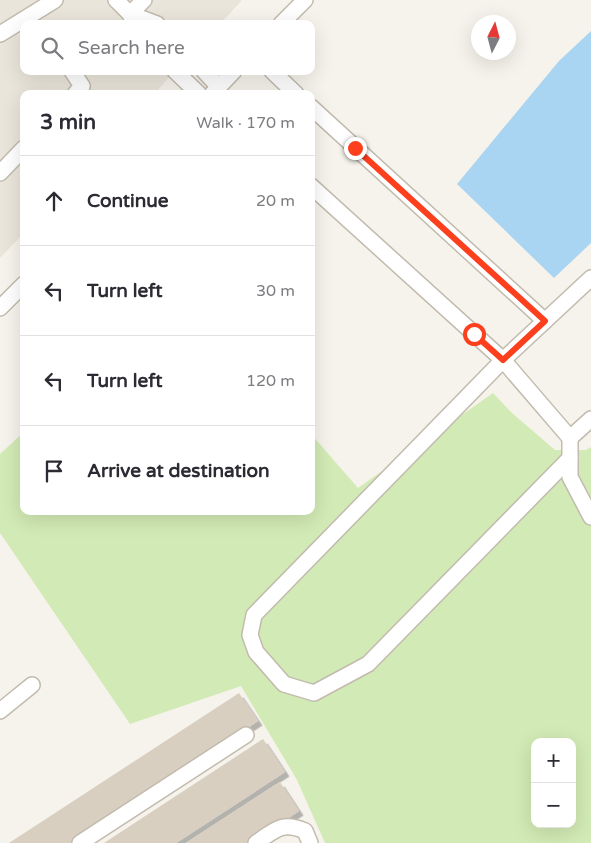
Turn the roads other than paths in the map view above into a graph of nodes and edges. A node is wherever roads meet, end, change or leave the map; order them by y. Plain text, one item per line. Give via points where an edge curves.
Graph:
1 (55, 0) edge
2 (116, 0) edge
3 (144, 0) edge
4 (305, 0) edge
5 (40, 18) edge
6 (132, 19) edge
7 (285, 20) edge
8 (20, 26) edge
9 (0, 34) edge
10 (75, 75) edge
11 (182, 75) edge
12 (206, 75) edge
13 (230, 75) edge
14 (276, 75) edge
15 (78, 90) edge
16 (208, 90) edge
17 (211, 90) edge
18 (214, 90) edge
19 (292, 90) edge
20 (315, 111) edge
21 (20, 152) edge
22 (0, 173) edge
23 (315, 190) edge
24 (591, 278) edge
25 (20, 288) edge
26 (0, 308) edge
27 (545, 321) junction
28 (503, 360) junction
29 (591, 419) edge
30 (570, 438) junction
31 (570, 458) junction
32 (591, 517) edge
33 (32, 685) dead end
34 (0, 712) edge
35 (246, 734) dead end
36 (80, 843) edge
37 (256, 843) edge
38 (310, 843) edge

1 - 5 street
2 - 6 street
3 - 6 street
4 - 7 street
8 - 9 street
10 - 15 street via 82,86
11 - 16 street
12 - 17 street
13 - 18 street
14 - 19 street
20 - 27 street
21 - 22 street
23 - 28 street
24 - 27 street
25 - 26 street
27 - 28 street
28 - 30 street
28 - 31 street via 254,615 250,634 256,652 284,684 314,693 368,664
29 - 30 street
30 - 31 street
31 - 32 street via 570,477
33 - 34 street
35 - 36 street
37 - 38 street via 281,827 294,826 305,832

